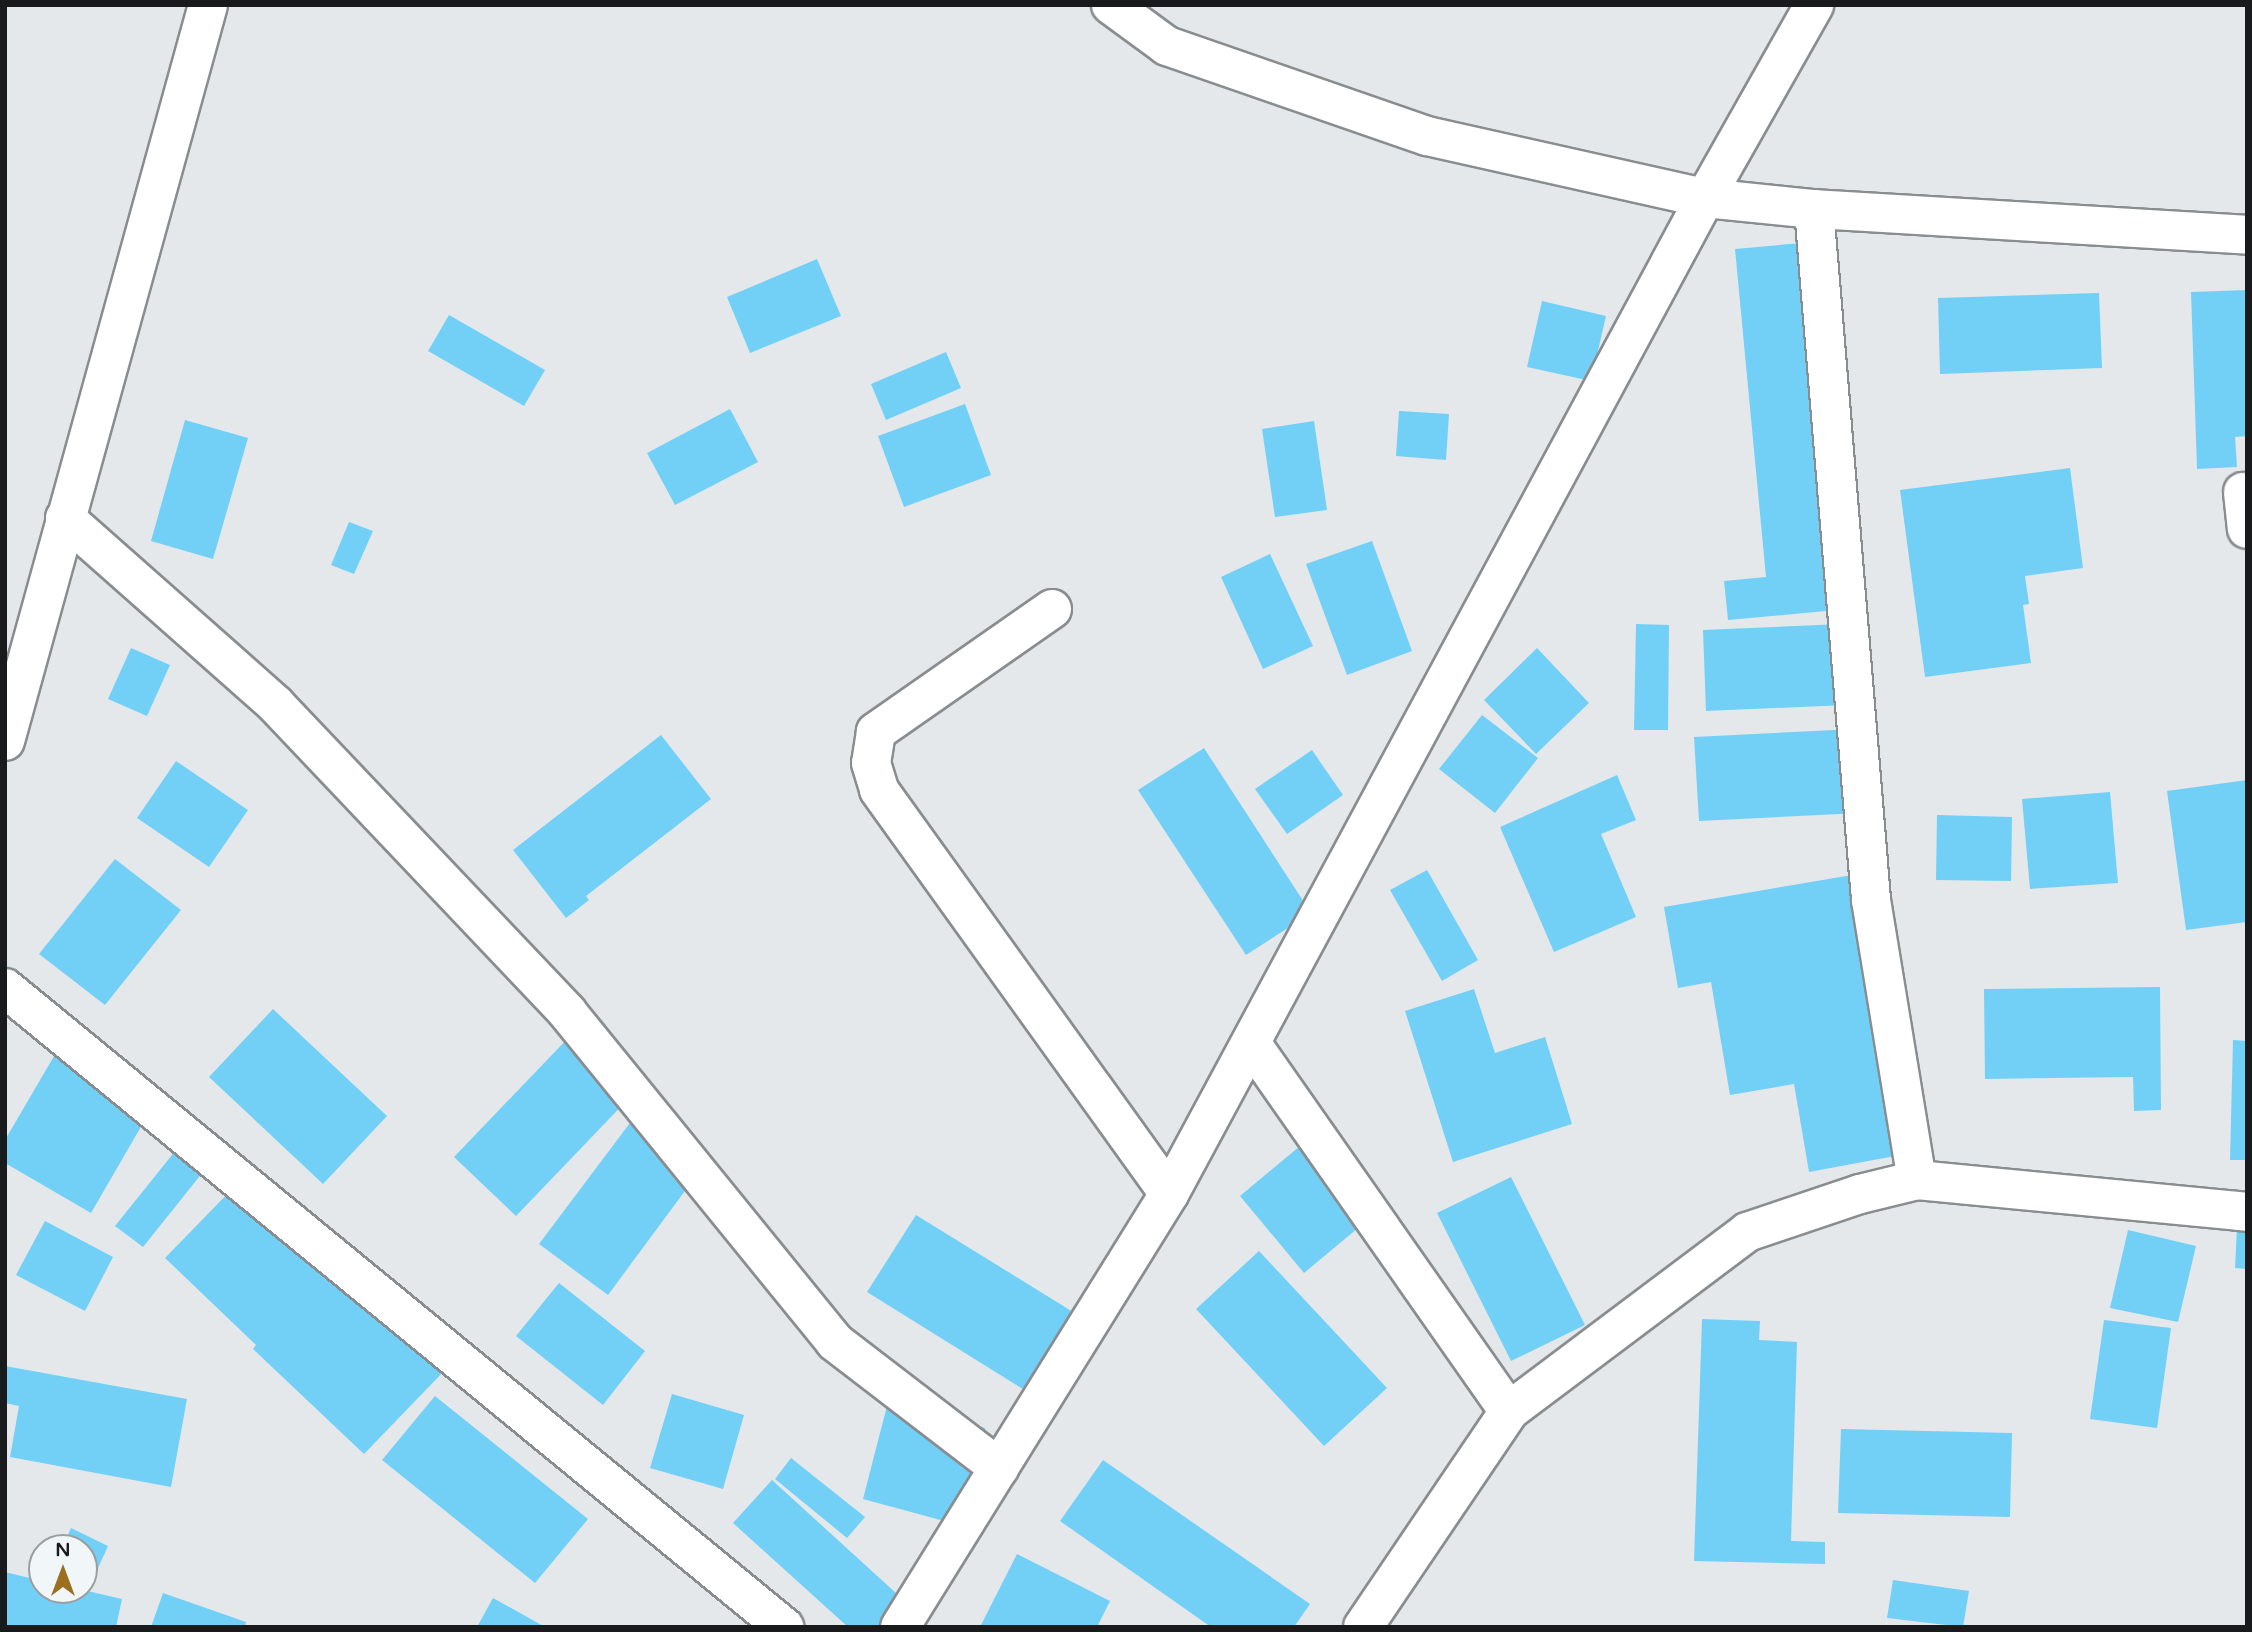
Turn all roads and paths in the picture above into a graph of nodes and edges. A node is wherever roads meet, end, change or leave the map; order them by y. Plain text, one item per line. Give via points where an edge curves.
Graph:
1 (208, 5) edge
2 (1111, 5) edge
3 (1814, 5) edge
4 (1706, 198) junction
5 (1814, 209) junction
6 (2247, 235) edge
7 (2243, 492) dead end
8 (65, 518) junction
9 (2247, 529) edge
10 (1052, 610) dead end
11 (5, 741) edge
12 (5, 988) edge
13 (1251, 1043) junction
14 (1917, 1180) junction
15 (1169, 1194) junction
16 (2247, 1212) edge
17 (1509, 1411) junction
18 (999, 1468) junction
19 (784, 1627) edge
20 (900, 1627) edge
21 (1363, 1627) edge

1 - 8 street
2 - 4 street via 1167,46 1427,136
3 - 4 street
4 - 5 street
4 - 13 street
5 - 6 street
5 - 14 street via 1871,900
7 - 9 street
8 - 11 street
8 - 18 street via 276,705 567,1012 835,1342
10 - 15 street via 876,732 871,763 879,790
12 - 19 street
13 - 15 street
13 - 17 street
14 - 16 street
14 - 17 street via 1747,1232
15 - 18 street
17 - 21 street
18 - 20 street

